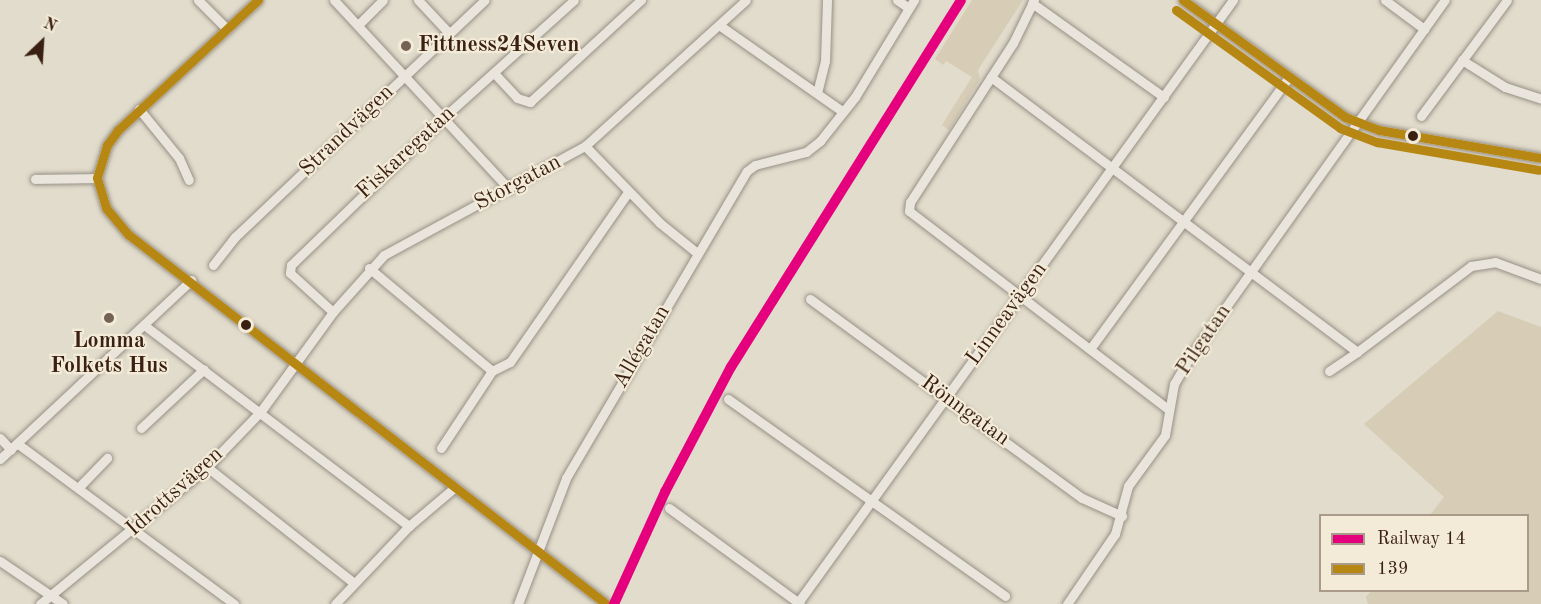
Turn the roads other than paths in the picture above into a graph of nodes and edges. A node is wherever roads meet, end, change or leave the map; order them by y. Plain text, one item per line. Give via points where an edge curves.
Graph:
1 (198, 0) edge
2 (258, 0) edge
3 (334, 0) edge
4 (383, 0) edge
5 (418, 0) edge
6 (485, 0) edge
7 (574, 0) edge
8 (641, 0) edge
9 (746, 0) edge
10 (827, 0) edge
11 (897, 0) edge
12 (1183, 0) edge
13 (1233, 0) edge
14 (1385, 0) edge
15 (1445, 0) edge
16 (1507, 0) edge
17 (1033, 2) edge
18 (735, 4) edge
19 (912, 4) edge
20 (1216, 23) junction
21 (358, 25) junction
22 (719, 26) junction
23 (226, 29) junction
24 (1424, 29) junction
25 (449, 33) junction
26 (1462, 60) junction
27 (494, 73) junction
28 (404, 76) junction
29 (991, 77) junction
30 (1289, 77) junction
31 (817, 93) junction
32 (1164, 97) junction
33 (1541, 99) edge
34 (139, 109) junction
35 (842, 111) junction
36 (1420, 116) dead end
37 (443, 118) junction
38 (1360, 123) junction
39 (585, 146) junction
40 (1541, 158) edge
41 (1112, 168) junction
42 (35, 178) dead end
43 (97, 178) junction
44 (189, 180) dead end
45 (508, 189) junction
46 (628, 192) junction
47 (1184, 220) junction
48 (697, 253) junction
49 (213, 266) dead end
50 (369, 268) junction
51 (1252, 271) junction
52 (1541, 279) edge
53 (191, 280) junction
54 (1020, 295) junction
55 (810, 299) dead end
56 (333, 312) junction
57 (144, 325) junction
58 (1090, 349) junction
59 (1357, 352) junction
60 (294, 364) junction
61 (204, 369) junction
62 (492, 371) junction
63 (1329, 371) dead end
64 (946, 397) junction
65 (728, 399) dead end
66 (1168, 409) junction
67 (261, 411) junction
68 (141, 428) dead end
69 (0, 438) edge
70 (15, 447) junction
71 (441, 448) dead end
72 (107, 458) dead end
73 (0, 459) edge
74 (207, 467) junction
75 (78, 488) junction
76 (454, 488) junction
77 (871, 501) junction
78 (669, 508) dead end
79 (1122, 516) junction
80 (409, 526) junction
81 (135, 529) junction
82 (538, 552) junction
83 (0, 561) edge
84 (354, 583) junction
85 (50, 595) junction
86 (1005, 596) dead end
87 (40, 604) edge
88 (63, 604) edge
89 (234, 604) edge
90 (335, 604) edge
91 (518, 604) edge
92 (606, 604) edge
93 (798, 604) edge
94 (1067, 604) edge

1 - 23 street
2 - 23 street
3 - 21 street
4 - 21 street
5 - 25 street
6 - 25 street, Strandvägen
7 - 27 street, Fiskaregatan
8 - 27 street via 530,102 517,98
9 - 18 street, Storgatan
10 - 31 street via 825,61
11 - 19 street
12 - 20 street
13 - 20 street, Linneavägen
14 - 24 street
15 - 24 street, Pilgatan
16 - 26 street
17 - 29 street
17 - 32 street
18 - 22 street, Storgatan
19 - 35 street
20 - 30 street
20 - 32 street, Linneavägen
21 - 28 street
22 - 31 street
22 - 39 street, Storgatan
23 - 34 street
24 - 38 street, Pilgatan via 1376,93
25 - 28 street, Strandvägen
26 - 33 street via 1505,87
26 - 36 street
27 - 37 street, Fiskaregatan
28 - 37 street
28 - 49 street, Strandvägen via 235,237
29 - 41 street
29 - 54 street via 910,202 909,211
30 - 38 street via 1338,113
30 - 47 street
31 - 35 street
32 - 41 street, Linneavägen
34 - 43 street via 107,145
34 - 44 street via 179,158
35 - 48 street, Allégatan via 820,141 806,152 755,165 747,171
37 - 45 street
37 - 56 street, Fiskaregatan via 291,265 290,273
38 - 40 street
38 - 51 street, Pilgatan
39 - 45 street, Storgatan
39 - 46 street
41 - 47 street
41 - 54 street, Linneavägen
42 - 43 street
43 - 53 street via 99,194 115,221
45 - 50 street, Storgatan via 384,255
46 - 48 street
46 - 62 street via 510,362
47 - 51 street
47 - 58 street
48 - 82 street, Allégatan via 566,478
50 - 56 street, Storgatan
50 - 62 street
51 - 59 street
51 - 66 street, Pilgatan via 1177,378
52 - 59 street via 1495,262 1470,266
53 - 57 street
53 - 60 street
54 - 58 street
54 - 64 street, Linneavägen
55 - 64 street, Rönngatan
56 - 60 street, Storgatan
57 - 61 street
57 - 70 street
58 - 66 street
59 - 63 street
60 - 67 street, Idrottsvägen
60 - 76 street
61 - 67 street
61 - 68 street
62 - 71 street
64 - 77 street, Linneavägen
64 - 79 street, Rönngatan via 1082,498
65 - 77 street
66 - 79 street, Pilgatan via 1165,435 1128,486
67 - 74 street, Idrottsvägen
67 - 80 street
69 - 70 street
70 - 73 street
70 - 75 street
72 - 75 street
74 - 81 street, Idrottsvägen
74 - 84 street
75 - 81 street
76 - 80 street
76 - 82 street
77 - 86 street
77 - 93 street, Linneavägen
78 - 93 street
79 - 94 street, Pilgatan via 1106,550
80 - 84 street
81 - 85 street, Idrottsvägen
81 - 89 street
82 - 91 street, Allégatan
82 - 92 street
83 - 85 street
84 - 90 street
85 - 87 street, Idrottsvägen
85 - 88 street

